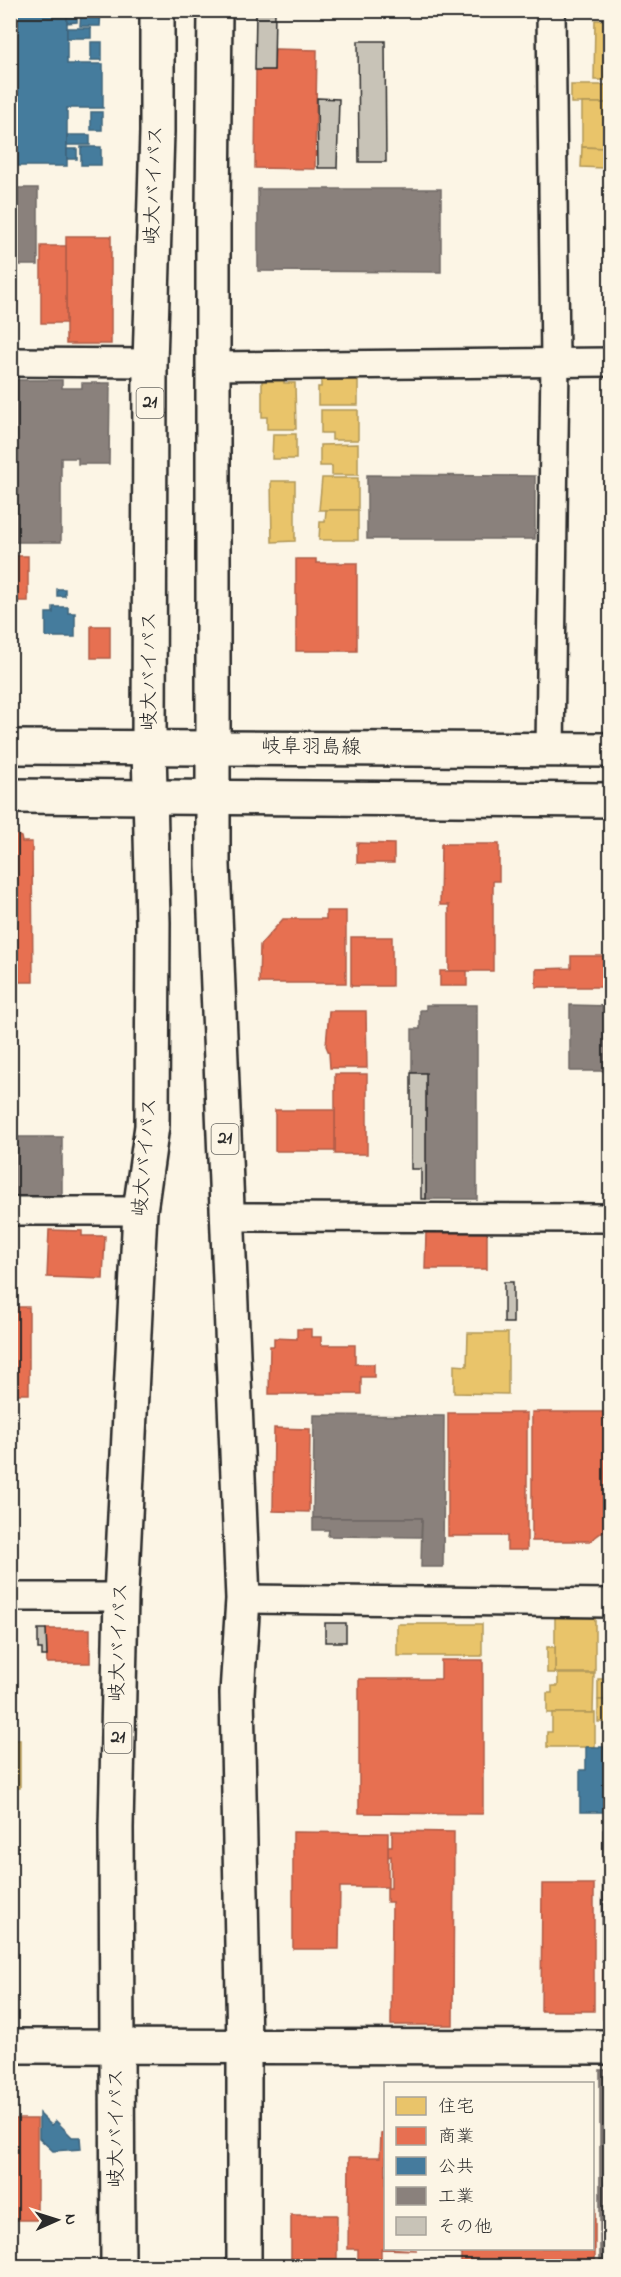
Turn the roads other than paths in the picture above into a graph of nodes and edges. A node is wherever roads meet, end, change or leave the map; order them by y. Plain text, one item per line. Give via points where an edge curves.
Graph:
1 (157, 10) edge
2 (215, 10) edge
3 (551, 10) edge
4 (10, 362) edge
5 (555, 362) junction
6 (610, 362) edge
7 (150, 363) junction
8 (213, 366) junction
9 (213, 746) junction
10 (10, 747) edge
11 (149, 747) junction
12 (550, 750) junction
13 (610, 750) edge
14 (10, 796) edge
15 (150, 796) junction
16 (213, 797) junction
17 (610, 800) edge
18 (140, 1210) junction
19 (10, 1211) edge
20 (228, 1217) junction
21 (610, 1218) edge
22 (10, 1597) edge
23 (121, 1597) junction
24 (243, 1599) junction
25 (610, 1603) edge
26 (10, 2046) edge
27 (116, 2046) junction
28 (244, 2046) junction
29 (610, 2047) edge
30 (118, 2266) edge
31 (244, 2266) edge

1 - 7 main road, 岐大バイパス / 21
2 - 8 main road, 21
3 - 5 street
4 - 7 street
5 - 6 street
5 - 8 street
5 - 12 street
7 - 11 main road, 岐大バイパス / 21
8 - 9 main road, 21
9 - 11 main road, 岐阜羽島線
9 - 12 main road, 岐阜羽島線
9 - 16 main road, 21
10 - 11 main road, 岐阜羽島線
11 - 15 main road, 岐大バイパス / 21
12 - 13 main road, 岐阜羽島線
14 - 15 main road
15 - 16 main road
15 - 18 main road, 岐大バイパス / 21 via 152,1126
16 - 17 main road
16 - 20 main road, 21
18 - 19 street
18 - 23 main road, 岐大バイパス / 21
20 - 21 street
20 - 24 main road, 21
22 - 23 street
23 - 27 main road, 岐大バイパス / 21
24 - 25 street
24 - 28 main road, 21 via 237,1693
26 - 27 main road
27 - 28 main road
27 - 30 main road, 岐大バイパス / 21
28 - 29 main road
28 - 31 main road, 21

